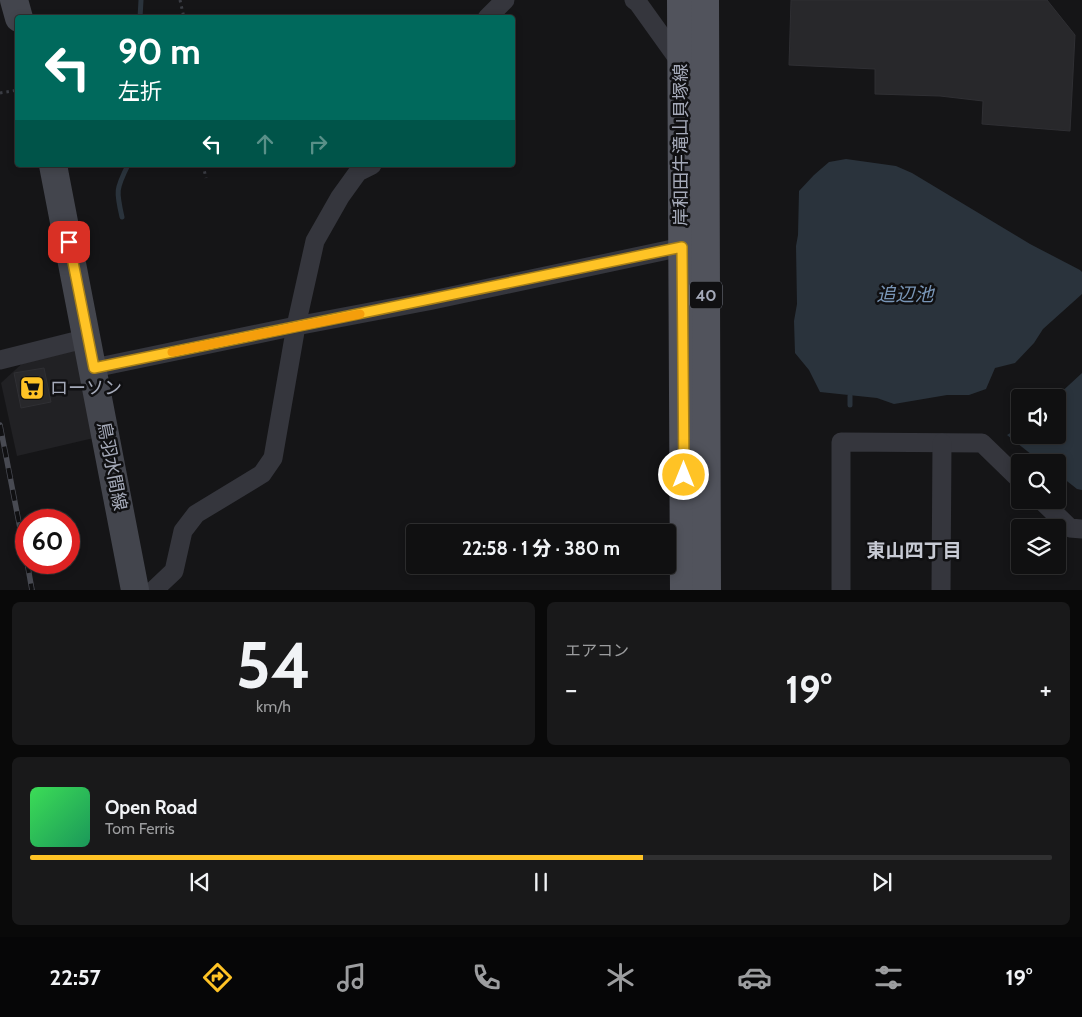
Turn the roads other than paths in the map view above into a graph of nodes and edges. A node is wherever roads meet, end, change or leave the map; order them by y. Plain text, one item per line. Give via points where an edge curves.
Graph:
1 (14, 0) edge
2 (505, 0) edge
3 (634, 0) edge
4 (681, 0) edge
5 (704, 0) edge
6 (18, 15) edge
7 (489, 15) edge
8 (681, 63) junction
9 (53, 167) edge
10 (368, 167) edge
11 (682, 247) junction
12 (296, 326) junction
13 (88, 338) junction
14 (0, 360) edge
15 (94, 368) junction
16 (942, 443) junction
17 (1011, 471) edge
18 (1050, 509) edge
19 (1082, 528) edge
20 (135, 590) edge
21 (154, 590) edge
22 (684, 590) edge
23 (707, 590) edge
24 (841, 590) edge
25 (941, 590) edge

1 - 6 street
2 - 7 street
3 - 8 street
4 - 8 main road, 岸和田牛滝山貝塚線 / 40
5 - 23 main road, 岸和田牛滝山貝塚線 / 40
8 - 11 main road, 岸和田牛滝山貝塚線 / 40
9 - 13 street, 鳥羽水間線
10 - 12 street via 358,172 340,197 315,241
11 - 12 street
11 - 22 main road, 岸和田牛滝山貝塚線 / 40
12 - 15 street
12 - 21 street via 273,458 262,474 196,514 183,531 174,571
13 - 14 street
13 - 15 street, 鳥羽水間線
15 - 20 street, 鳥羽水間線
16 - 17 street via 982,443
16 - 24 street via 841,442
16 - 25 street
18 - 19 street via 1070,528

